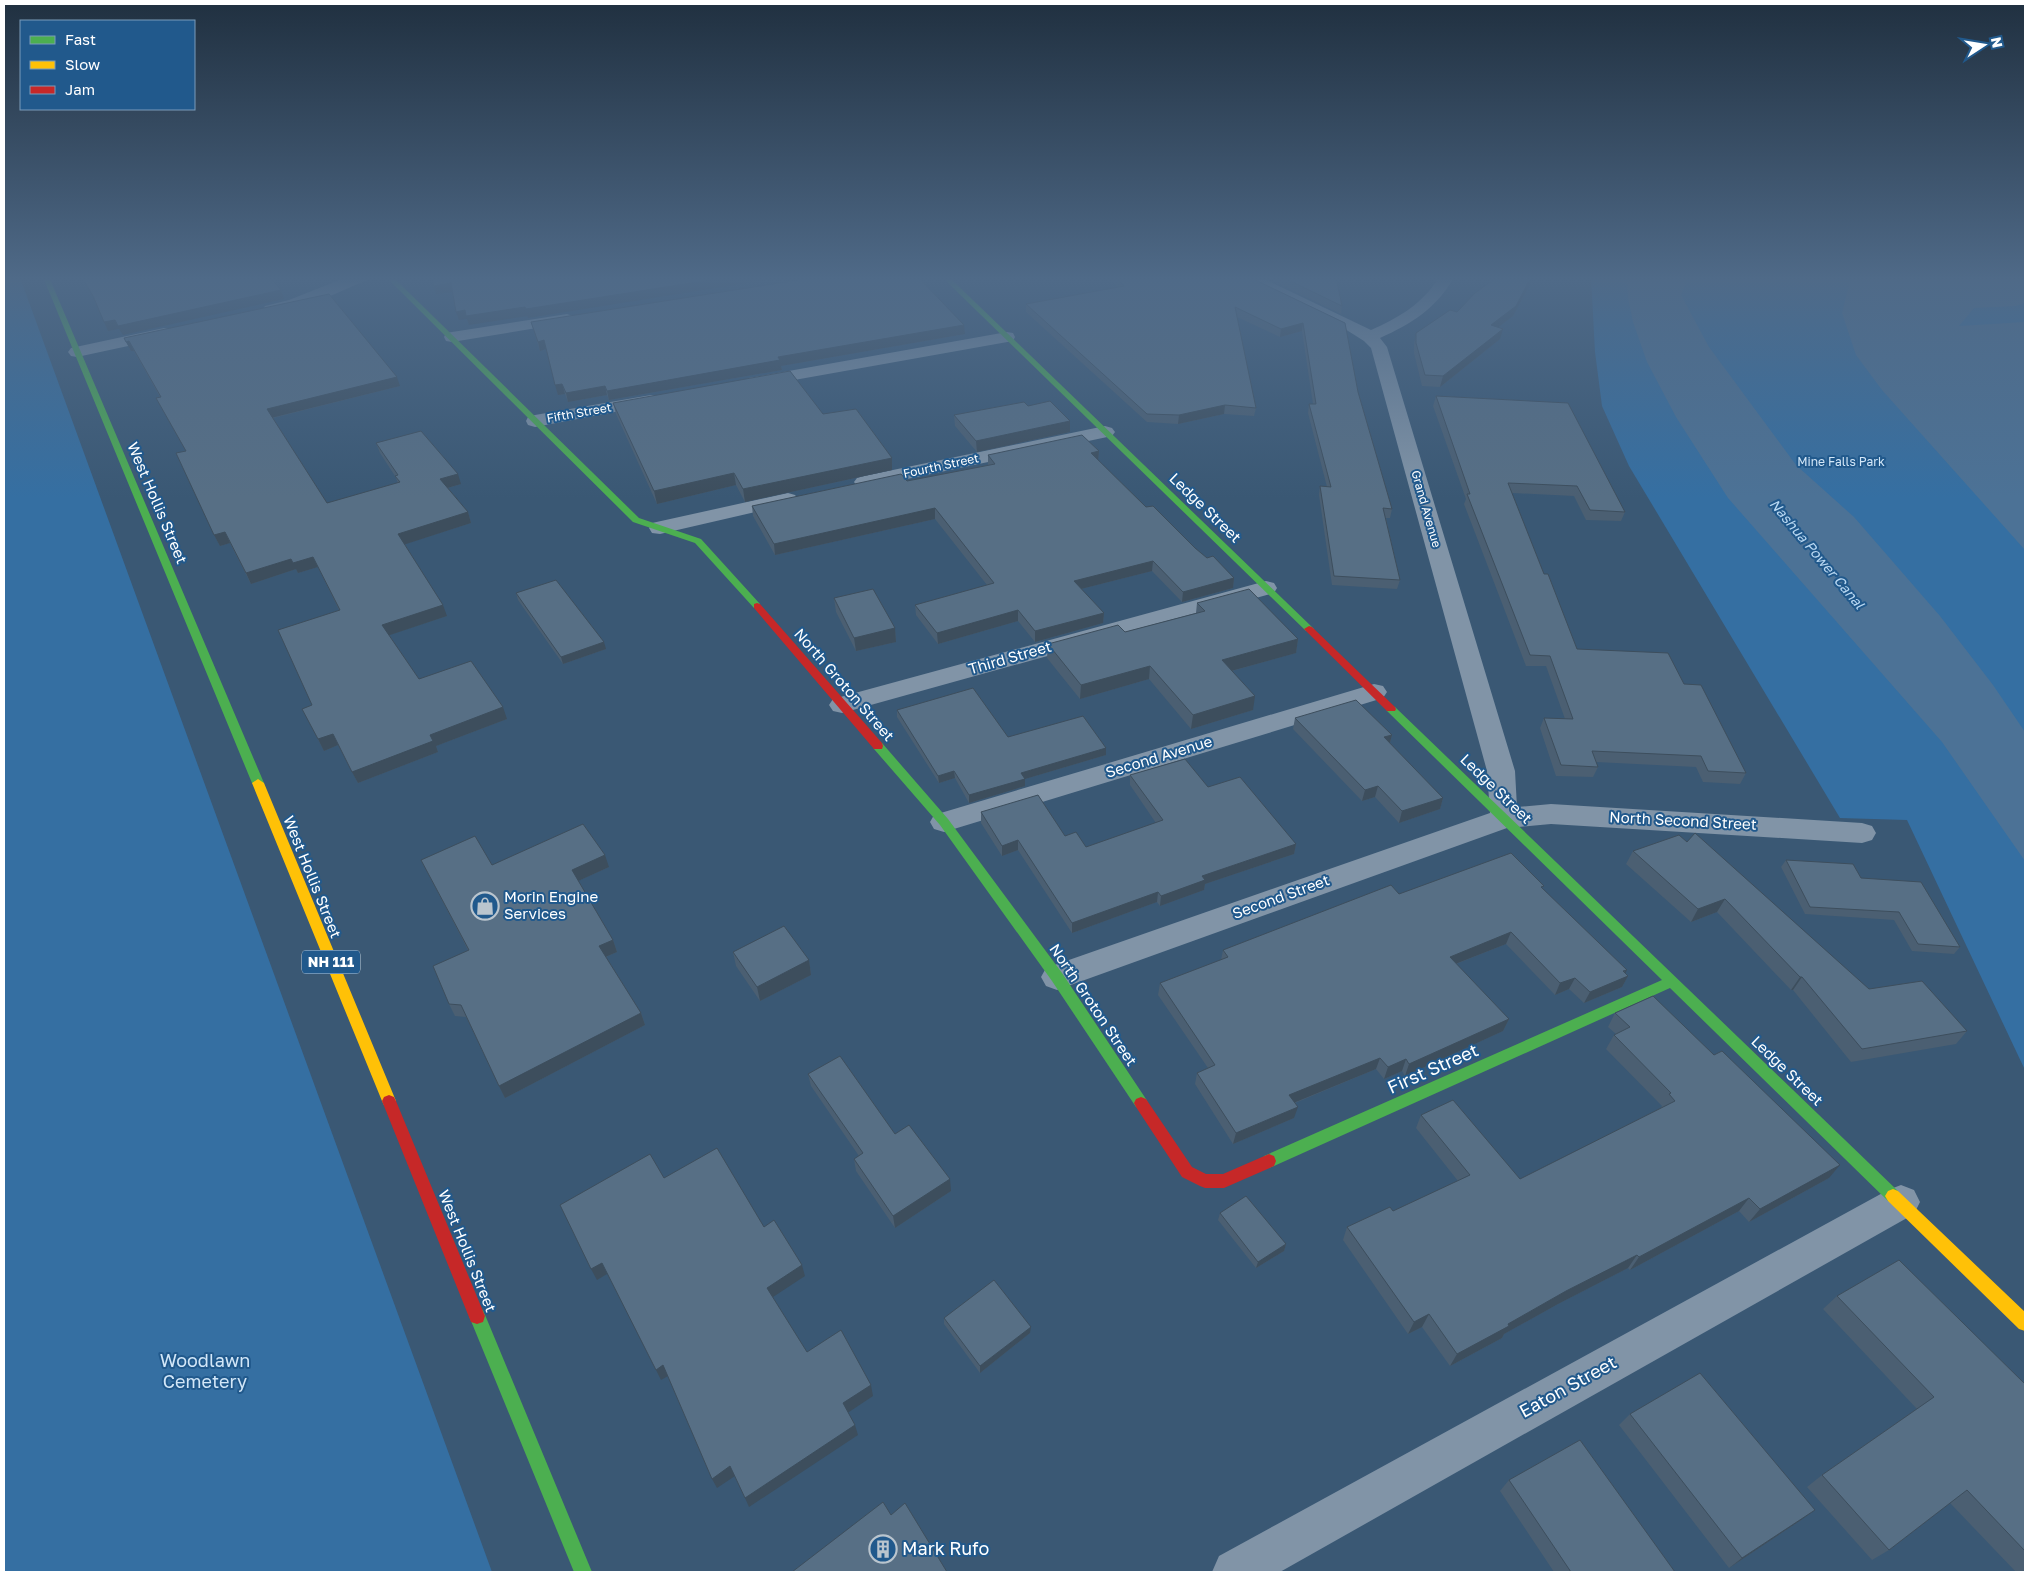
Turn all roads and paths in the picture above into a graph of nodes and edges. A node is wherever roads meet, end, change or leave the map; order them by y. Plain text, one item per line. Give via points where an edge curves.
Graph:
1 (84, 351) edge
2 (465, 351) edge
3 (930, 351) edge
4 (1021, 351) edge
5 (1380, 351) edge
6 (77, 352) joint
7 (741, 384) edge
8 (665, 398) edge
9 (535, 421) junction
10 (1105, 432) junction
11 (848, 486) edge
12 (810, 494) edge
13 (660, 528) junction
14 (1266, 588) junction
15 (1374, 692) junction
16 (842, 705) junction
17 (1504, 818) junction
18 (944, 822) junction
19 (1862, 833) dead end
20 (1057, 977) junction
21 (1673, 981) junction
22 (1205, 1181) joint
23 (1901, 1202) junction
24 (2025, 1323) edge
25 (583, 1572) edge
26 (1235, 1572) edge

1 - 6 street
2 - 9 street, North Groton Street
3 - 7 street
4 - 10 street, Ledge Street
5 - 17 street, Grand Avenue via 1501,771
6 - 25 street, West Hollis Street / NH 111
8 - 9 street, Fifth Street
9 - 13 street, North Groton Street via 636,520
10 - 11 street, Fourth Street
10 - 14 street, Ledge Street
12 - 13 street
13 - 16 street, North Groton Street via 698,542 709,552
14 - 15 street, Ledge Street
14 - 16 street, Third Street
15 - 17 street, Ledge Street
15 - 18 street, Second Avenue
16 - 18 street, North Groton Street
17 - 19 street, North Second Street via 1551,814
17 - 20 street, Second Street
17 - 21 street, Ledge Street
18 - 20 street, North Groton Street
20 - 22 street, North Groton Street via 1187,1172
21 - 22 street, First Street via 1224,1180
21 - 23 street, Ledge Street
23 - 24 street, Ledge Street
23 - 26 street, Eaton Street

